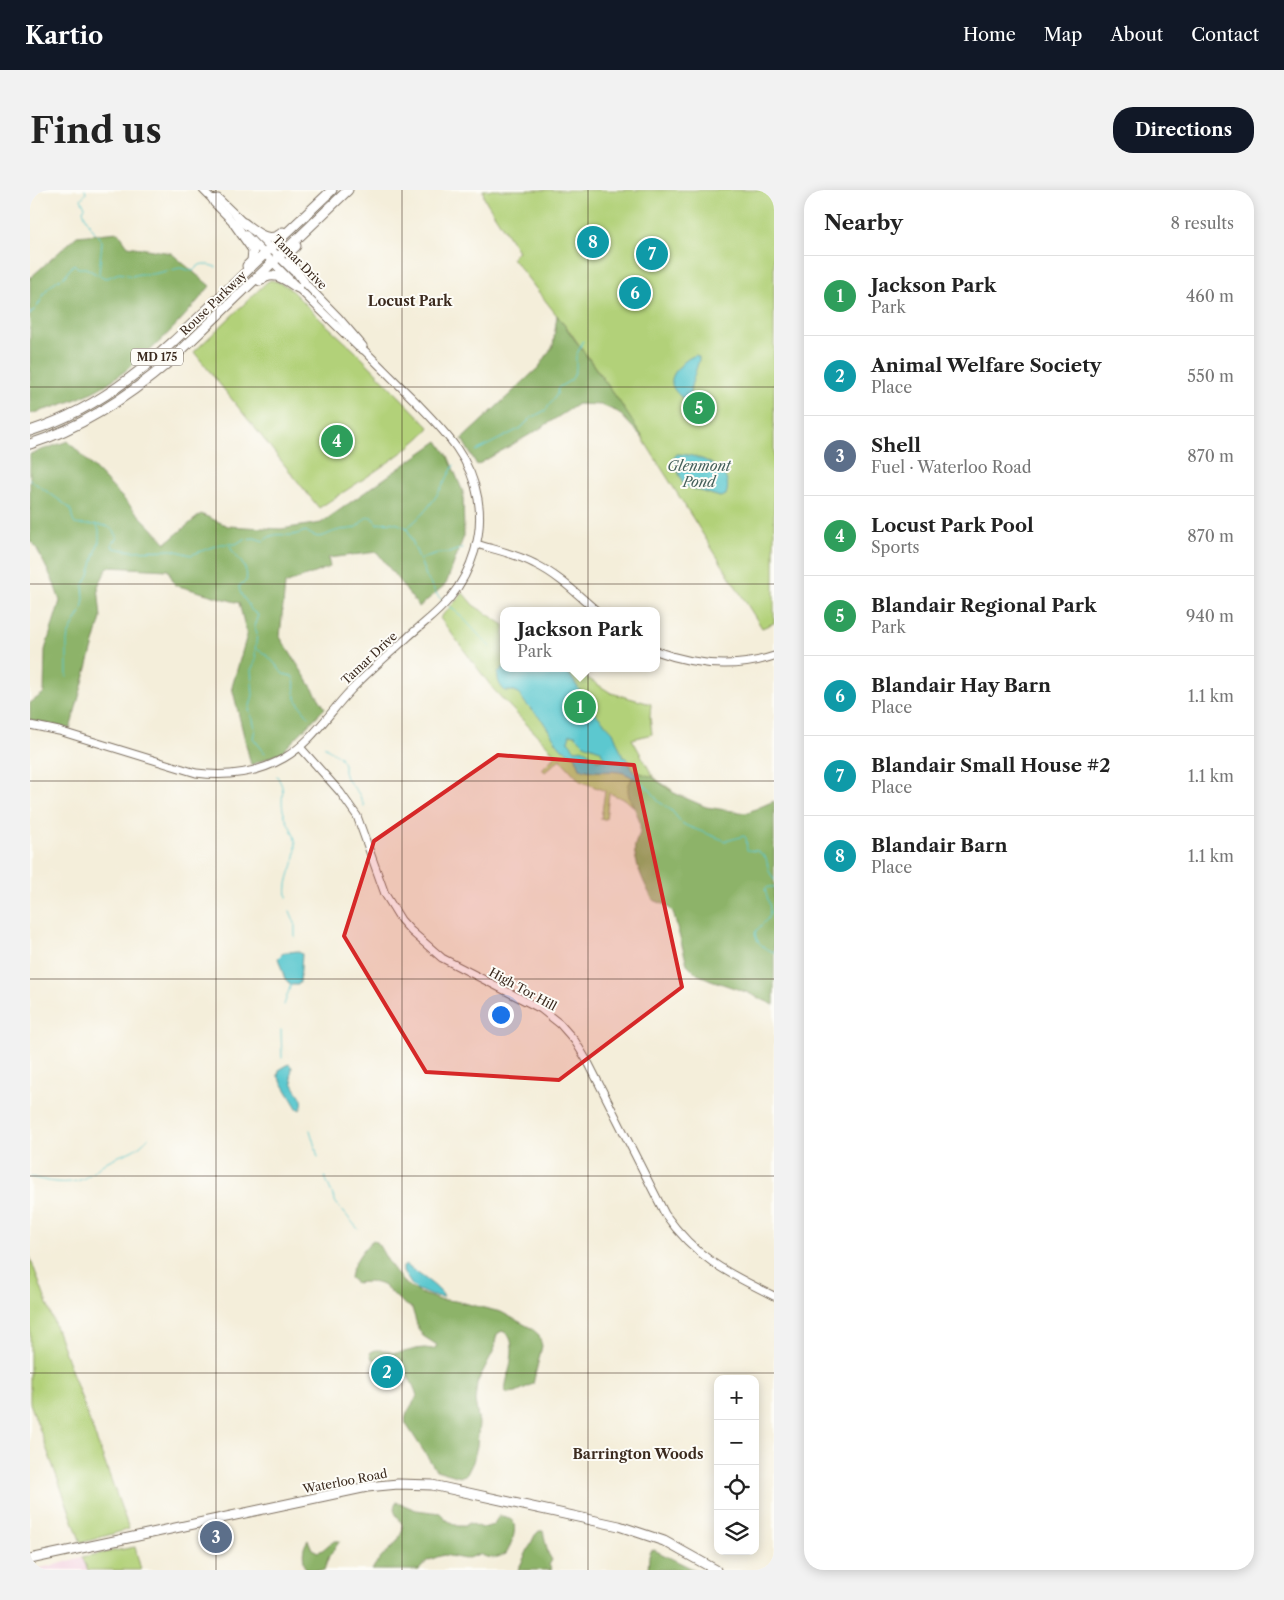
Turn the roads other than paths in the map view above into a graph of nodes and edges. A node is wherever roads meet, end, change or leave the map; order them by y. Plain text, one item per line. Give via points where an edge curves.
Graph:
1 (203, 190) edge
2 (331, 190) edge
3 (348, 190) edge
4 (212, 198) junction
5 (334, 204) junction
6 (234, 223) junction
7 (244, 223) junction
8 (268, 251) junction
9 (276, 260) junction
10 (301, 285) junction
11 (221, 312) junction
12 (197, 319) junction
13 (30, 431) edge
14 (30, 444) edge
15 (476, 544) junction
16 (592, 607) edge
17 (660, 652) edge
18 (774, 656) edge
19 (30, 725) edge
20 (300, 747) junction
21 (774, 1296) edge
22 (30, 1559) edge
23 (716, 1570) edge

1 - 4 street, Tamar Drive
2 - 7 main road via 275,237 263,237
2 - 8 main road, Rouse Parkway / MD 175
3 - 5 main road, Rouse Parkway / MD 175
4 - 6 street, Tamar Drive
4 - 7 street, Tamar Drive via 218,198
5 - 9 main road, Rouse Parkway / MD 175
5 - 10 main road via 292,251 290,262
6 - 8 street, Tamar Drive
6 - 12 main road via 252,246 252,261
7 - 8 street, Tamar Drive
8 - 9 street, Tamar Drive
8 - 12 main road, Rouse Parkway / MD 175
9 - 10 street, Tamar Drive
9 - 11 main road, Rouse Parkway / MD 175
10 - 11 main road via 268,275
10 - 15 street, Tamar Drive via 362,344 365,351 450,438 466,461 478,500
11 - 14 main road, Rouse Parkway / MD 175 via 170,362 131,394 83,422
12 - 13 main road, Rouse Parkway / MD 175 via 145,368 109,394 64,418
15 - 16 street via 536,564
15 - 20 street, Tamar Drive via 466,573 450,598 357,684
17 - 18 street via 694,662 720,664
19 - 20 street, Tamar Drive via 184,770 219,776 263,768
20 - 21 street, High Tor Hill via 357,816 385,894 406,926 442,958 530,1003 560,1024 581,1050 665,1214 681,1235 711,1263
22 - 23 main road, Waterloo Road via 367,1487 415,1484 455,1489 640,1532 680,1549

